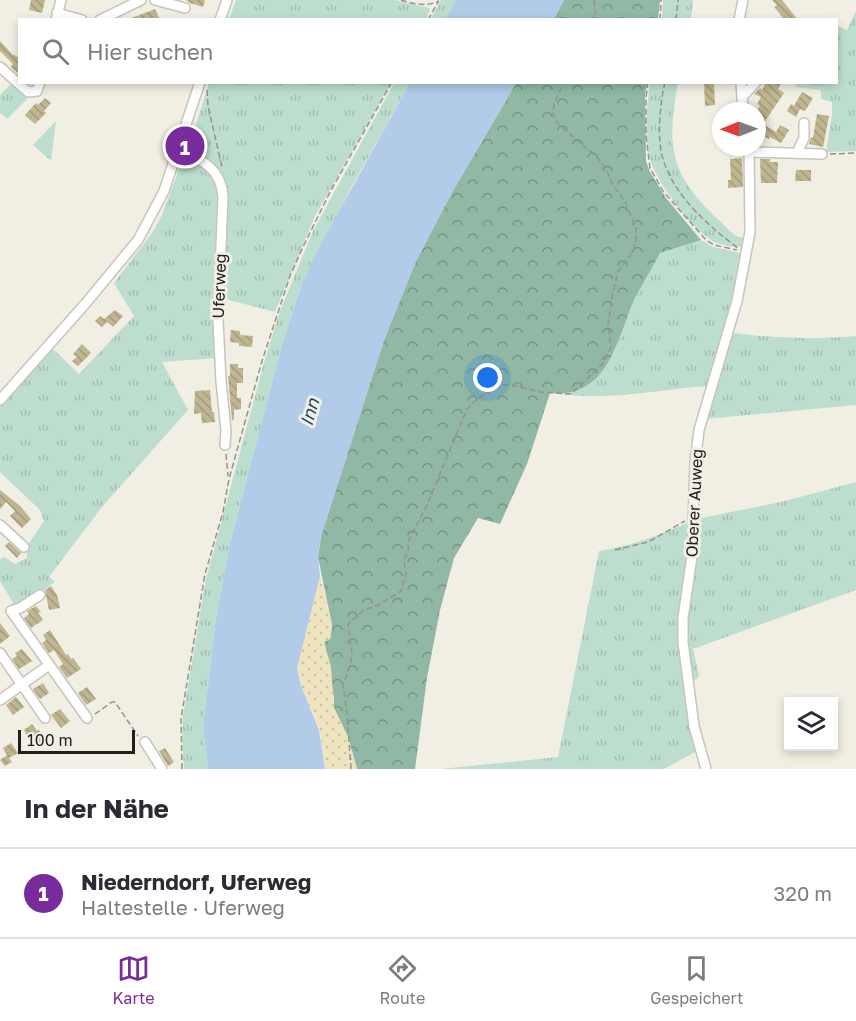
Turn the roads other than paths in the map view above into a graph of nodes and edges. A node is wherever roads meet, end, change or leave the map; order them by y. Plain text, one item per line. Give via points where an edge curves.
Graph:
1 (60, 0) edge
2 (141, 0) edge
3 (155, 0) edge
4 (227, 0) edge
5 (743, 0) edge
6 (184, 8) dead end
7 (56, 16) edge
8 (104, 18) edge
9 (221, 18) edge
10 (739, 18) edge
11 (0, 67) edge
12 (40, 84) edge
13 (204, 84) edge
14 (741, 84) edge
15 (754, 84) edge
16 (742, 97) junction
17 (743, 102) edge
18 (804, 123) dead end
19 (766, 150) edge
20 (178, 151) junction
21 (797, 153) junction
22 (822, 154) road end
23 (749, 156) edge
24 (0, 400) edge
25 (225, 444) road end
26 (0, 525) edge
27 (24, 548) dead end
28 (40, 595) dead end
29 (0, 654) edge
30 (49, 664) junction
31 (22, 685) junction
32 (0, 700) edge
33 (45, 718) dead end
34 (87, 718) road end
35 (145, 742) road end
36 (162, 769) edge
37 (706, 769) edge

1 - 7 street
2 - 8 street
3 - 6 street
4 - 9 street
5 - 10 street
11 - 12 street via 25,91 35,92
13 - 20 street
14 - 16 street
15 - 16 street
16 - 17 street
18 - 21 street via 804,138
19 - 21 street
20 - 24 street via 157,207 138,240
20 - 25 street, Uferweg via 210,166 223,197 218,321
21 - 22 street
23 - 37 street, Oberer Auweg via 750,232 737,301 699,430 692,556 683,628 694,726
26 - 27 street
28 - 30 street via 10,611
29 - 31 street
30 - 31 street
30 - 34 street
31 - 32 street
31 - 33 street
35 - 36 street

